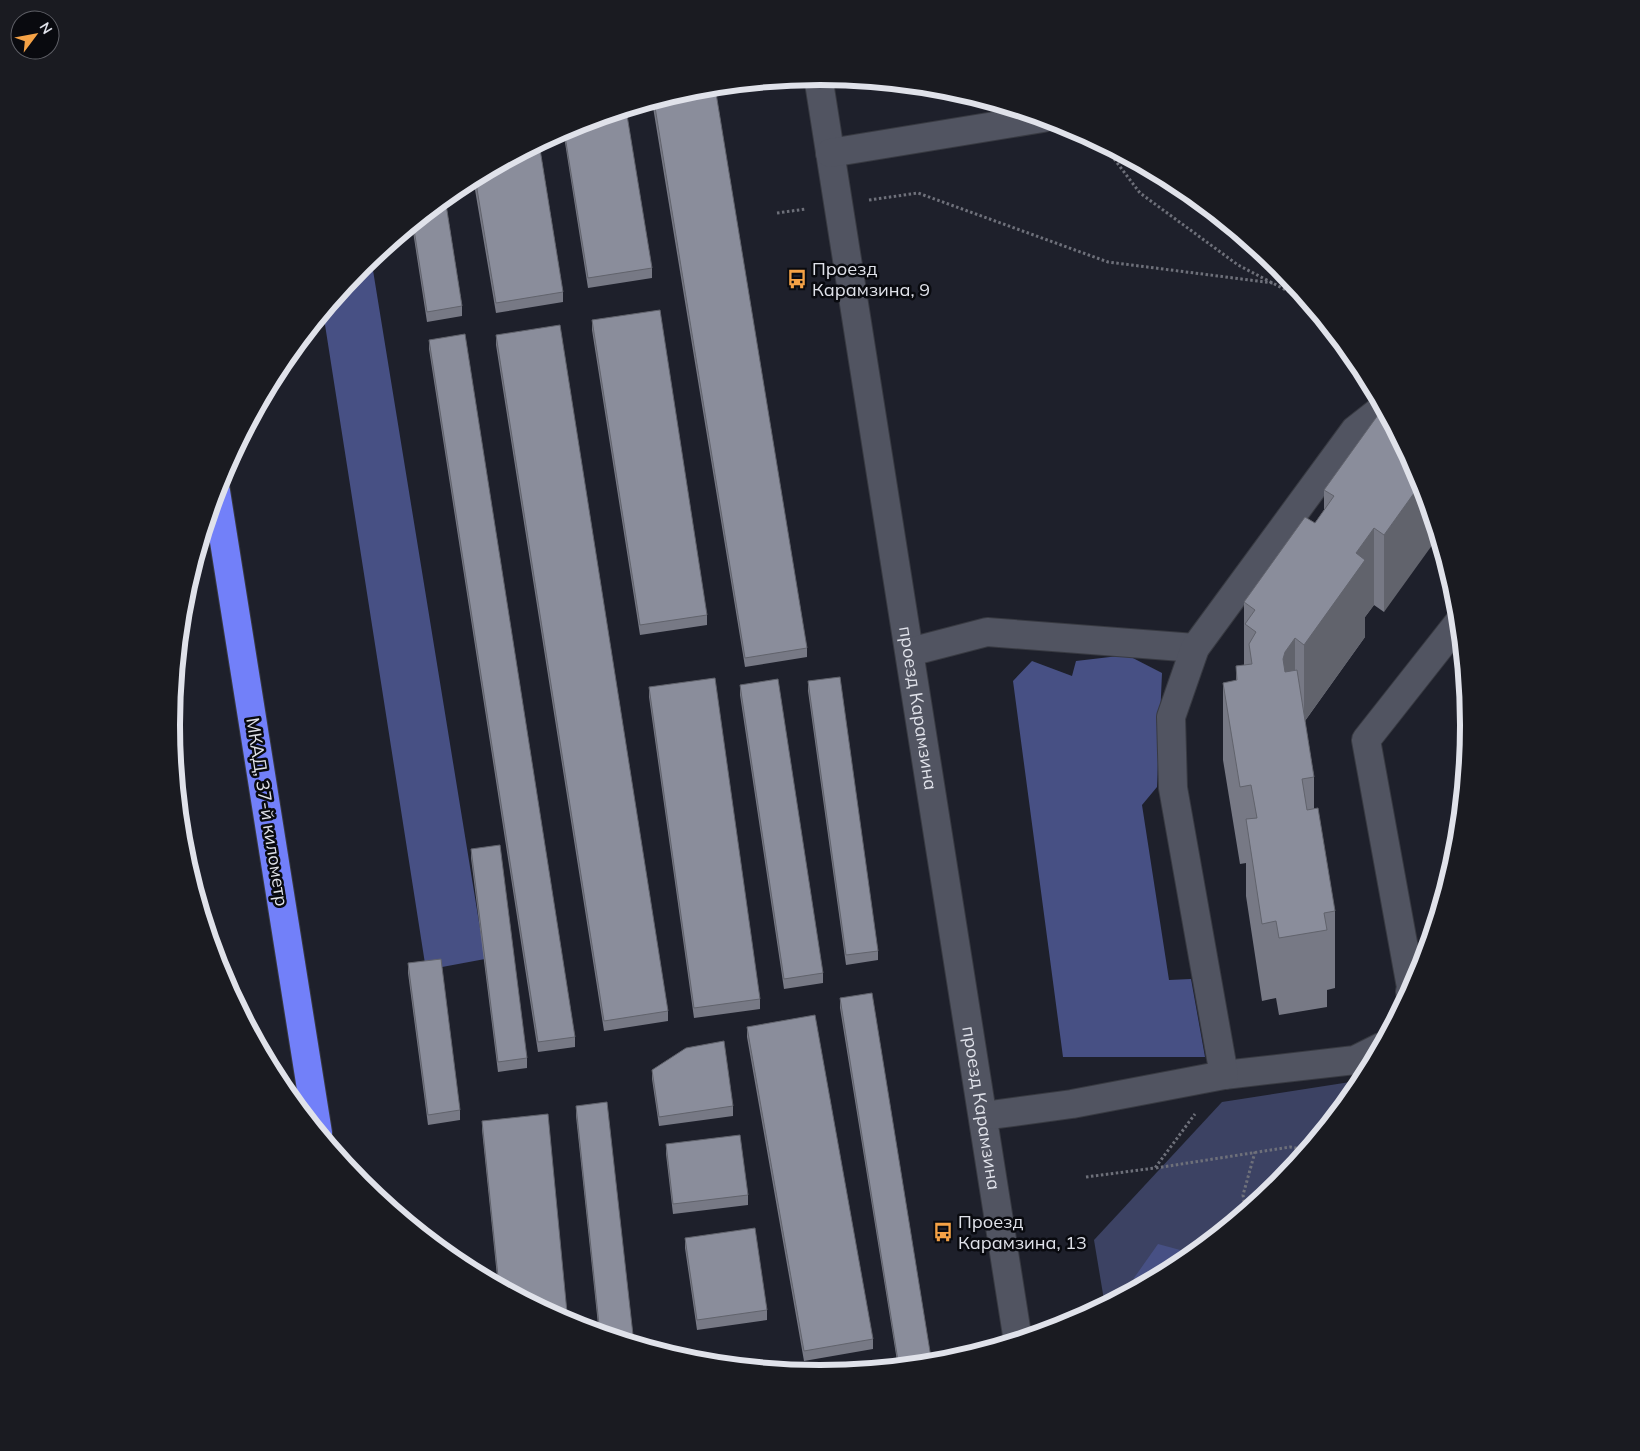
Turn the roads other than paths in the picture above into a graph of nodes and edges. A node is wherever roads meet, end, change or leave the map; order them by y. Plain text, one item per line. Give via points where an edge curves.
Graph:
1 (819, 85) edge
2 (1029, 120) edge
3 (830, 154) junction
4 (1378, 412) edge
5 (218, 506) edge
6 (1453, 630) edge
7 (1195, 648) junction
8 (910, 652) junction
9 (1410, 976) edge
10 (1371, 1052) edge
11 (1224, 1075) junction
12 (983, 1116) junction
13 (316, 1120) edge
14 (1017, 1335) edge

1 - 3 street, проезд Карамзина
2 - 3 street
3 - 8 street, проезд Карамзина
4 - 7 street via 1355,430
5 - 13 highway, МКАД, 37-й километр
6 - 9 street via 1366,740
7 - 8 street via 987,632
7 - 11 street via 1171,717 1173,788
8 - 12 street, проезд Карамзина
10 - 11 street via 1355,1060
11 - 12 street via 1072,1104
12 - 14 street, проезд Карамзина

